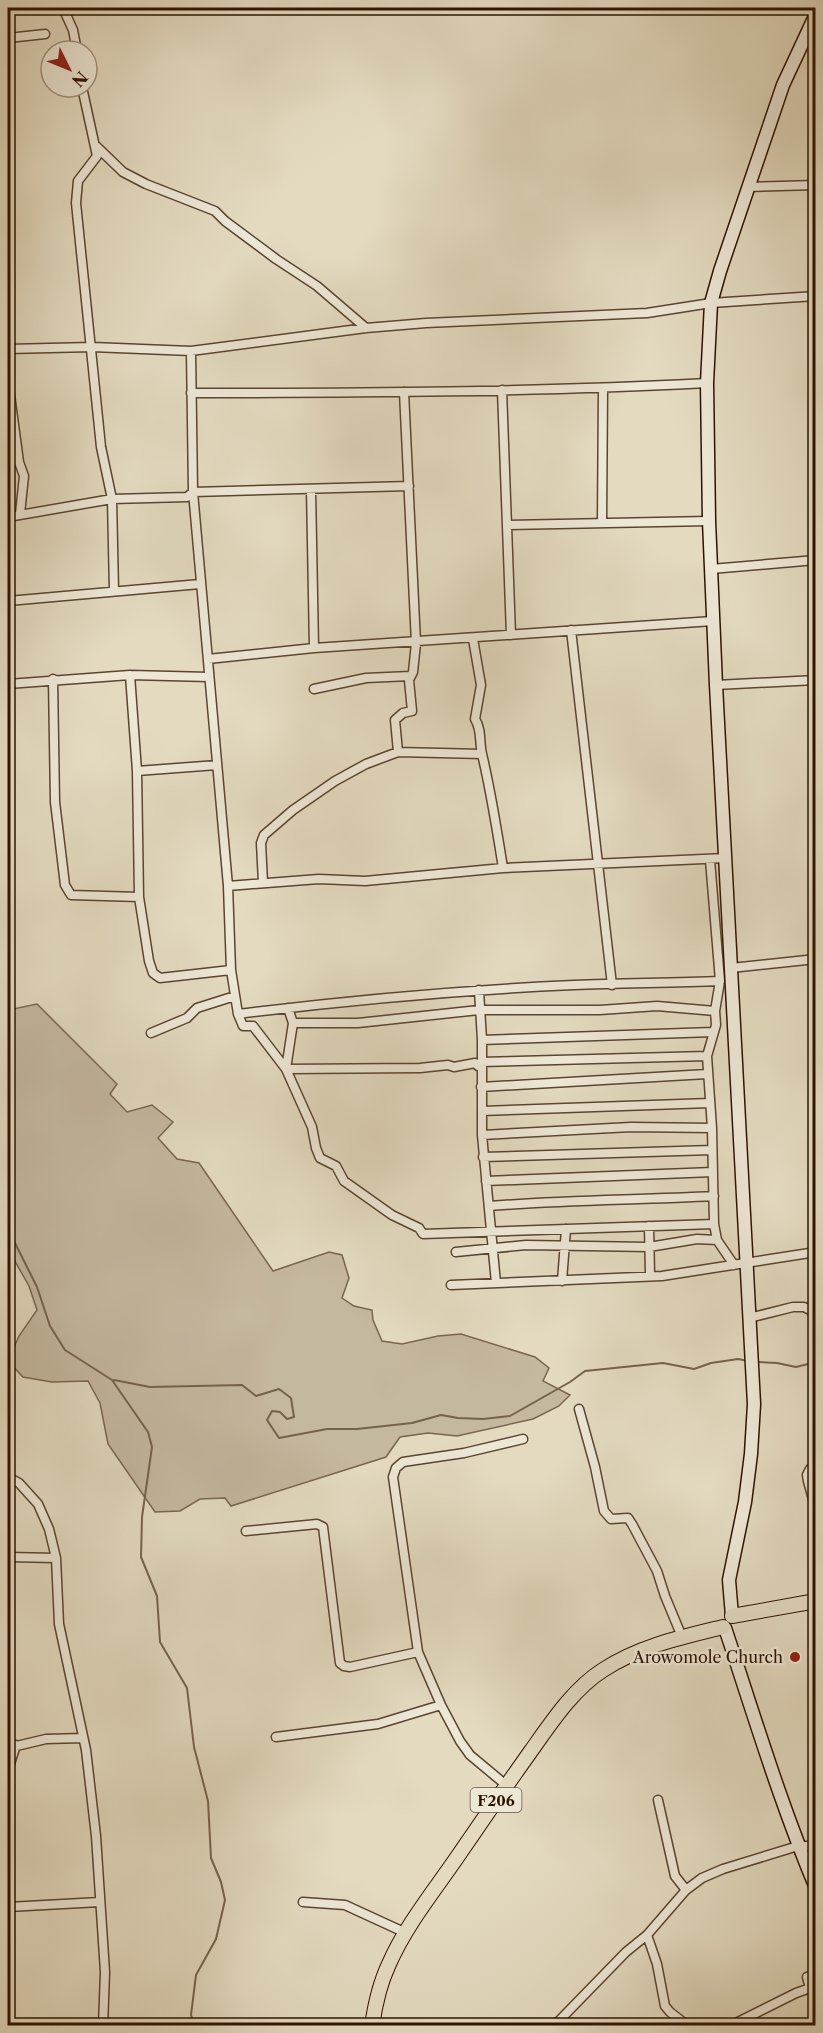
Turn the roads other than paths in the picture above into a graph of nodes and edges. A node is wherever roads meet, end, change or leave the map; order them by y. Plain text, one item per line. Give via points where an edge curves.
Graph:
1 (63, 8) edge
2 (816, 14) edge
3 (45, 34) dead end
4 (8, 38) edge
5 (75, 39) edge
6 (85, 99) edge
7 (96, 146) junction
8 (816, 185) edge
9 (748, 187) junction
10 (816, 296) edge
11 (711, 303) junction
12 (366, 328) junction
13 (92, 348) junction
14 (8, 349) edge
15 (191, 351) junction
16 (8, 380) edge
17 (707, 383) junction
18 (603, 388) junction
19 (502, 390) junction
20 (404, 392) junction
21 (191, 393) junction
22 (409, 486) junction
23 (311, 489) junction
24 (193, 492) junction
25 (112, 499) junction
26 (20, 514) junction
27 (8, 517) edge
28 (710, 521) junction
29 (602, 522) junction
30 (508, 525) junction
31 (816, 560) edge
32 (711, 569) junction
33 (200, 584) junction
34 (114, 591) junction
35 (8, 601) edge
36 (713, 621) junction
37 (571, 630) junction
38 (511, 635) junction
39 (473, 639) junction
40 (416, 643) junction
41 (314, 648) junction
42 (208, 659) junction
43 (130, 675) junction
44 (410, 676) junction
45 (209, 677) junction
46 (53, 680) junction
47 (816, 680) edge
48 (8, 684) edge
49 (716, 685) junction
50 (314, 689) dead end
51 (399, 752) junction
52 (482, 754) junction
53 (217, 765) junction
54 (137, 771) junction
55 (726, 858) junction
56 (710, 860) junction
57 (597, 863) junction
58 (503, 868) junction
59 (262, 883) junction
60 (228, 886) junction
61 (139, 897) junction
62 (816, 959) edge
63 (731, 968) junction
64 (231, 970) junction
65 (720, 981) junction
66 (612, 984) junction
67 (479, 990) junction
68 (235, 996) junction
69 (288, 1008) junction
70 (479, 1010) junction
71 (715, 1011) junction
72 (238, 1014) junction
73 (293, 1023) junction
74 (713, 1032) junction
75 (151, 1034) dead end
76 (482, 1040) junction
77 (707, 1056) junction
78 (481, 1062) junction
79 (286, 1069) junction
80 (707, 1074) junction
81 (481, 1087) junction
82 (710, 1103) junction
83 (482, 1111) junction
84 (712, 1128) junction
85 (482, 1135) junction
86 (712, 1150) junction
87 (483, 1157) junction
88 (713, 1172) junction
89 (486, 1181) junction
90 (714, 1196) junction
91 (489, 1206) junction
92 (714, 1224) junction
93 (649, 1226) junction
94 (566, 1229) junction
95 (491, 1232) junction
96 (717, 1240) junction
97 (566, 1245) junction
98 (649, 1246) junction
99 (492, 1250) junction
100 (456, 1252) dead end
101 (816, 1252) edge
102 (741, 1263) junction
103 (650, 1275) junction
104 (562, 1281) junction
105 (496, 1283) junction
106 (451, 1285) dead end
107 (816, 1313) edge
108 (750, 1318) junction
109 (579, 1408) dead end
110 (523, 1439) dead end
111 (816, 1468) edge
112 (8, 1477) edge
113 (816, 1510) edge
114 (246, 1531) dead end
115 (8, 1557) edge
116 (56, 1558) junction
117 (816, 1601) edge
118 (728, 1622) junction
119 (684, 1636) junction
120 (418, 1652) junction
121 (441, 1705) junction
122 (276, 1737) dead end
123 (83, 1738) junction
124 (12, 1746) edge
125 (8, 1770) edge
126 (506, 1785) junction
127 (658, 1800) dead end
128 (798, 1846) junction
129 (816, 1846) edge
130 (816, 1888) edge
131 (686, 1890) junction
132 (100, 1902) junction
133 (303, 1902) dead end
134 (8, 1907) edge
135 (406, 1933) junction
136 (646, 1935) junction
137 (816, 1974) edge
138 (103, 2025) edge
139 (372, 2025) edge
140 (555, 2025) edge
141 (688, 2025) edge
142 (730, 2025) edge

1 - 5 street
2 - 9 main road via 783,86
3 - 4 street
6 - 7 street
7 - 12 street via 123,172 215,211 317,286
7 - 13 street via 97,156 85,169 76,190
8 - 9 street
9 - 11 main road
10 - 11 street
11 - 12 street via 647,313
11 - 17 main road
12 - 15 street
13 - 14 street
13 - 15 street
13 - 25 street via 101,447
15 - 21 street
16 - 26 street via 24,476
17 - 18 street
17 - 28 main road
18 - 19 street
18 - 29 street
19 - 20 street
19 - 30 street
20 - 21 street
20 - 22 street
21 - 24 street
22 - 23 street
22 - 40 street
23 - 24 street
23 - 41 street
24 - 25 street via 186,497
24 - 33 street
25 - 26 street
25 - 34 street
26 - 27 street
28 - 29 street
28 - 32 main road
29 - 30 street
30 - 38 street
31 - 32 street
32 - 36 main road
33 - 34 street
33 - 42 street
34 - 35 street
36 - 37 street
36 - 49 main road
37 - 38 street
37 - 57 street
38 - 39 street
39 - 40 street
39 - 52 street via 481,685 475,719 480,727
40 - 41 street
40 - 44 street
41 - 42 street
42 - 45 street
43 - 45 street
43 - 46 street
43 - 54 street
44 - 50 street via 366,678
44 - 51 street via 412,711 395,720
45 - 53 street
46 - 48 street
46 - 61 street via 55,802 64,885 71,895
47 - 49 street
49 - 55 main road
51 - 52 street
51 - 59 street via 335,781 273,825 261,843
52 - 58 street
53 - 54 street
53 - 60 street
54 - 61 street
55 - 56 street
55 - 63 main road
56 - 57 street
56 - 65 street
57 - 58 street
57 - 66 street
58 - 59 street via 365,881 326,878
59 - 60 street
60 - 64 street
61 - 64 street via 153,973 169,978
62 - 63 street
63 - 102 main road
64 - 68 street
65 - 66 street
65 - 71 street
66 - 67 street
67 - 69 street
67 - 70 street
68 - 72 street
68 - 75 street via 197,1008 187,1018
69 - 72 street
69 - 73 street
70 - 71 street via 657,1006
70 - 73 street via 358,1023
70 - 76 street
71 - 74 street
72 - 79 street via 243,1026 253,1026
73 - 79 street
74 - 76 street
74 - 77 street
76 - 78 street
77 - 78 street
77 - 80 street
78 - 79 street via 478,1066 470,1062 454,1067
78 - 81 street
79 - 95 street via 312,1127 320,1158 336,1166 344,1181 423,1234
80 - 81 street
80 - 82 street
81 - 83 street
82 - 83 street
82 - 84 street
83 - 85 street
84 - 85 street via 631,1127
84 - 86 street
85 - 87 street
86 - 87 street
86 - 88 street
87 - 89 street
88 - 89 street
88 - 90 street
89 - 91 street
90 - 91 street
90 - 92 street
91 - 95 street
92 - 93 street
92 - 96 street
93 - 94 street
93 - 98 street
94 - 95 street
94 - 97 street
95 - 99 street
96 - 98 street
96 - 102 street
97 - 98 street
97 - 99 street
97 - 104 street
98 - 103 street
99 - 100 street
99 - 105 street
101 - 102 street
102 - 103 street
102 - 108 main road
103 - 104 street
104 - 105 street
105 - 106 street
107 - 108 street via 804,1306
108 - 118 main road via 754,1404 751,1454 732,1562
109 - 119 street via 604,1511 611,1519 625,1516 632,1524
110 - 120 street via 403,1462 396,1468 393,1477
111 - 113 street via 807,1475
112 - 116 street via 20,1483 38,1504
114 - 120 street via 317,1524 324,1527 340,1664 350,1666
115 - 116 street
116 - 123 street via 59,1624
117 - 118 main road, F206 via 760,1610
118 - 119 main road, F206
118 - 128 main road via 759,1738
119 - 126 main road, F206 via 618,1661 590,1680
120 - 121 street
121 - 122 street via 378,1724
121 - 126 street via 470,1755
123 - 124 street via 46,1739
123 - 132 street
124 - 125 street
126 - 135 main road, F206
127 - 131 street via 675,1876
128 - 129 street
128 - 130 main road
128 - 131 street via 723,1869
131 - 136 street
132 - 134 street
132 - 138 street via 105,1972
133 - 135 street via 345,1905
135 - 139 main road, F206 via 389,1964
136 - 140 street
136 - 141 street via 657,1964 665,2006
137 - 142 street via 807,1977 810,1988

